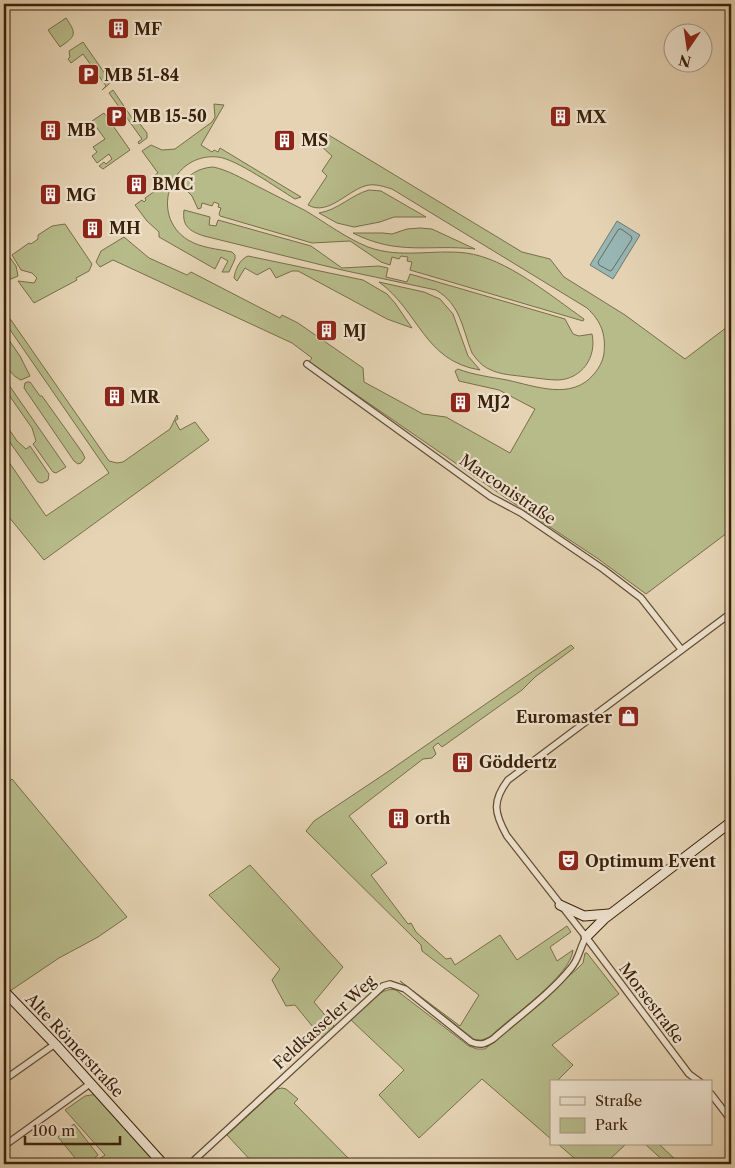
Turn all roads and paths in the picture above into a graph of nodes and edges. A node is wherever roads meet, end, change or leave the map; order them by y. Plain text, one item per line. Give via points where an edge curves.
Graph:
1 (308, 364) dead end
2 (731, 613) edge
3 (681, 649) junction
4 (731, 822) edge
5 (560, 905) junction
6 (612, 913) junction
7 (586, 937) junction
8 (4, 991) edge
9 (55, 1044) junction
10 (4, 1080) edge
11 (697, 1080) edge
12 (90, 1083) junction
13 (712, 1095) edge
14 (731, 1120) edge
15 (4, 1146) edge
16 (163, 1164) edge
17 (190, 1164) edge

1 - 3 street, Marconistraße via 491,497 521,513 641,598
2 - 3 street
3 - 5 street via 508,780 499,792 496,805 498,820
4 - 6 street, Feldkasseler Weg
5 - 6 street via 584,916
5 - 7 street
6 - 7 street, Feldkasseler Weg
7 - 11 street, Morsestraße via 689,1074
7 - 17 street, Feldkasseler Weg via 570,970 486,1044 472,1042 404,990 390,984 383,986
8 - 9 street, Alte Römerstraße
9 - 10 street
9 - 12 street, Alte Römerstraße
12 - 15 street
12 - 16 street, Alte Römerstraße
13 - 14 street

